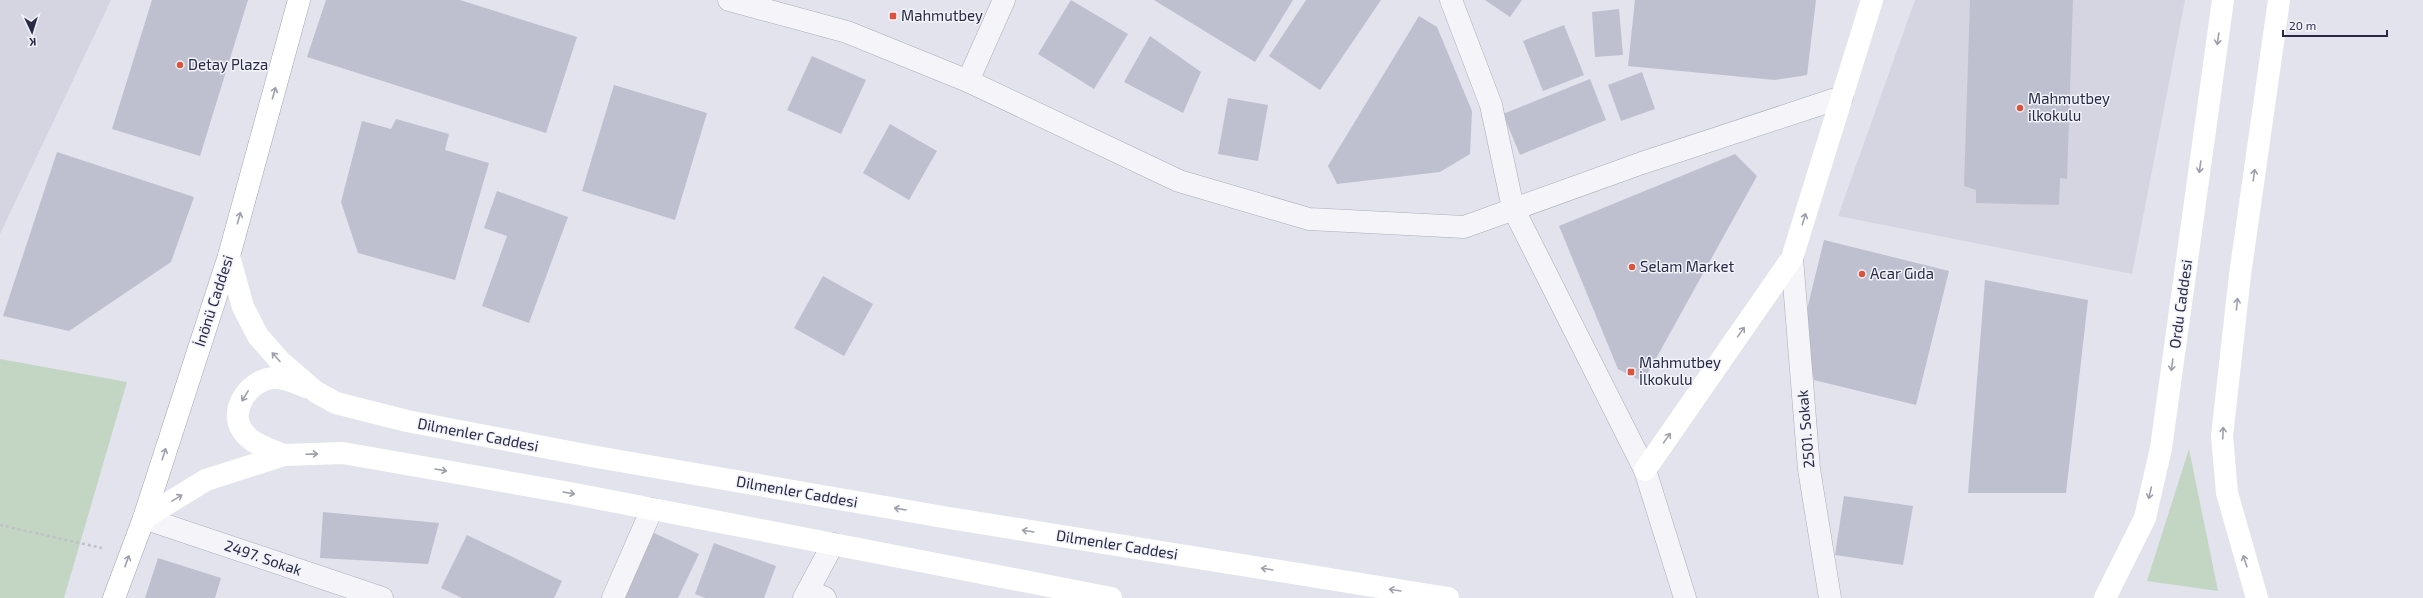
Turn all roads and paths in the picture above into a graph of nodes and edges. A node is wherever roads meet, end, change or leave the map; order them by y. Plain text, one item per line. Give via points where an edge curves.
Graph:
1 (299, 0) edge
2 (729, 0) edge
3 (1004, 0) edge
4 (1451, 0) edge
5 (1872, 0) edge
6 (2223, 0) edge
7 (2280, 0) edge
8 (968, 81) junction
9 (1842, 97) junction
10 (1513, 208) junction
11 (229, 256) junction
12 (1792, 258) junction
13 (316, 392) junction
14 (284, 455) junction
15 (1645, 470) junction
16 (652, 509) junction
17 (144, 518) junction
18 (0, 525) edge
19 (834, 544) junction
20 (130, 554) junction
21 (812, 596) edge
22 (114, 598) edge
23 (382, 598) edge
24 (613, 598) edge
25 (1111, 598) edge
26 (1448, 598) edge
27 (1685, 598) edge
28 (1830, 598) edge
29 (2105, 598) edge
30 (2257, 598) edge

11 -> 1 street, İnönü Caddesi
2 - 8 street via 847,32
3 - 8 street
4 - 10 street via 1491,105
5 - 9 street
6 -> 29 street, Ordu Caddesi via 2161,448 2144,518
30 -> 7 street via 2227,493 2222,436 2240,275
8 - 10 street via 1179,181 1309,219 1464,227
9 - 10 street
12 -> 9 street
10 - 15 street
13 -> 11 street, Dilmenler Caddesi via 280,362 258,336 243,307
17 -> 11 street, İnönü Caddesi
15 -> 12 street
12 - 28 street, 2501. Sokak via 1809,469
13 -> 14 street via 296,383 274,378 256,383 246,393 240,405 238,419 245,434 263,446
26 -> 13 street, Dilmenler Caddesi via 949,518 591,456 407,421 336,403
14 -> 16 street via 343,453
17 -> 14 street via 206,480
15 - 27 street
16 - 19 street
16 - 24 street
17 - 20 street, İnönü Caddesi
17 - 23 street, 2497. Sokak
18 - 20 path
19 - 21 street
19 - 25 street
22 -> 20 street, İnönü Caddesi

